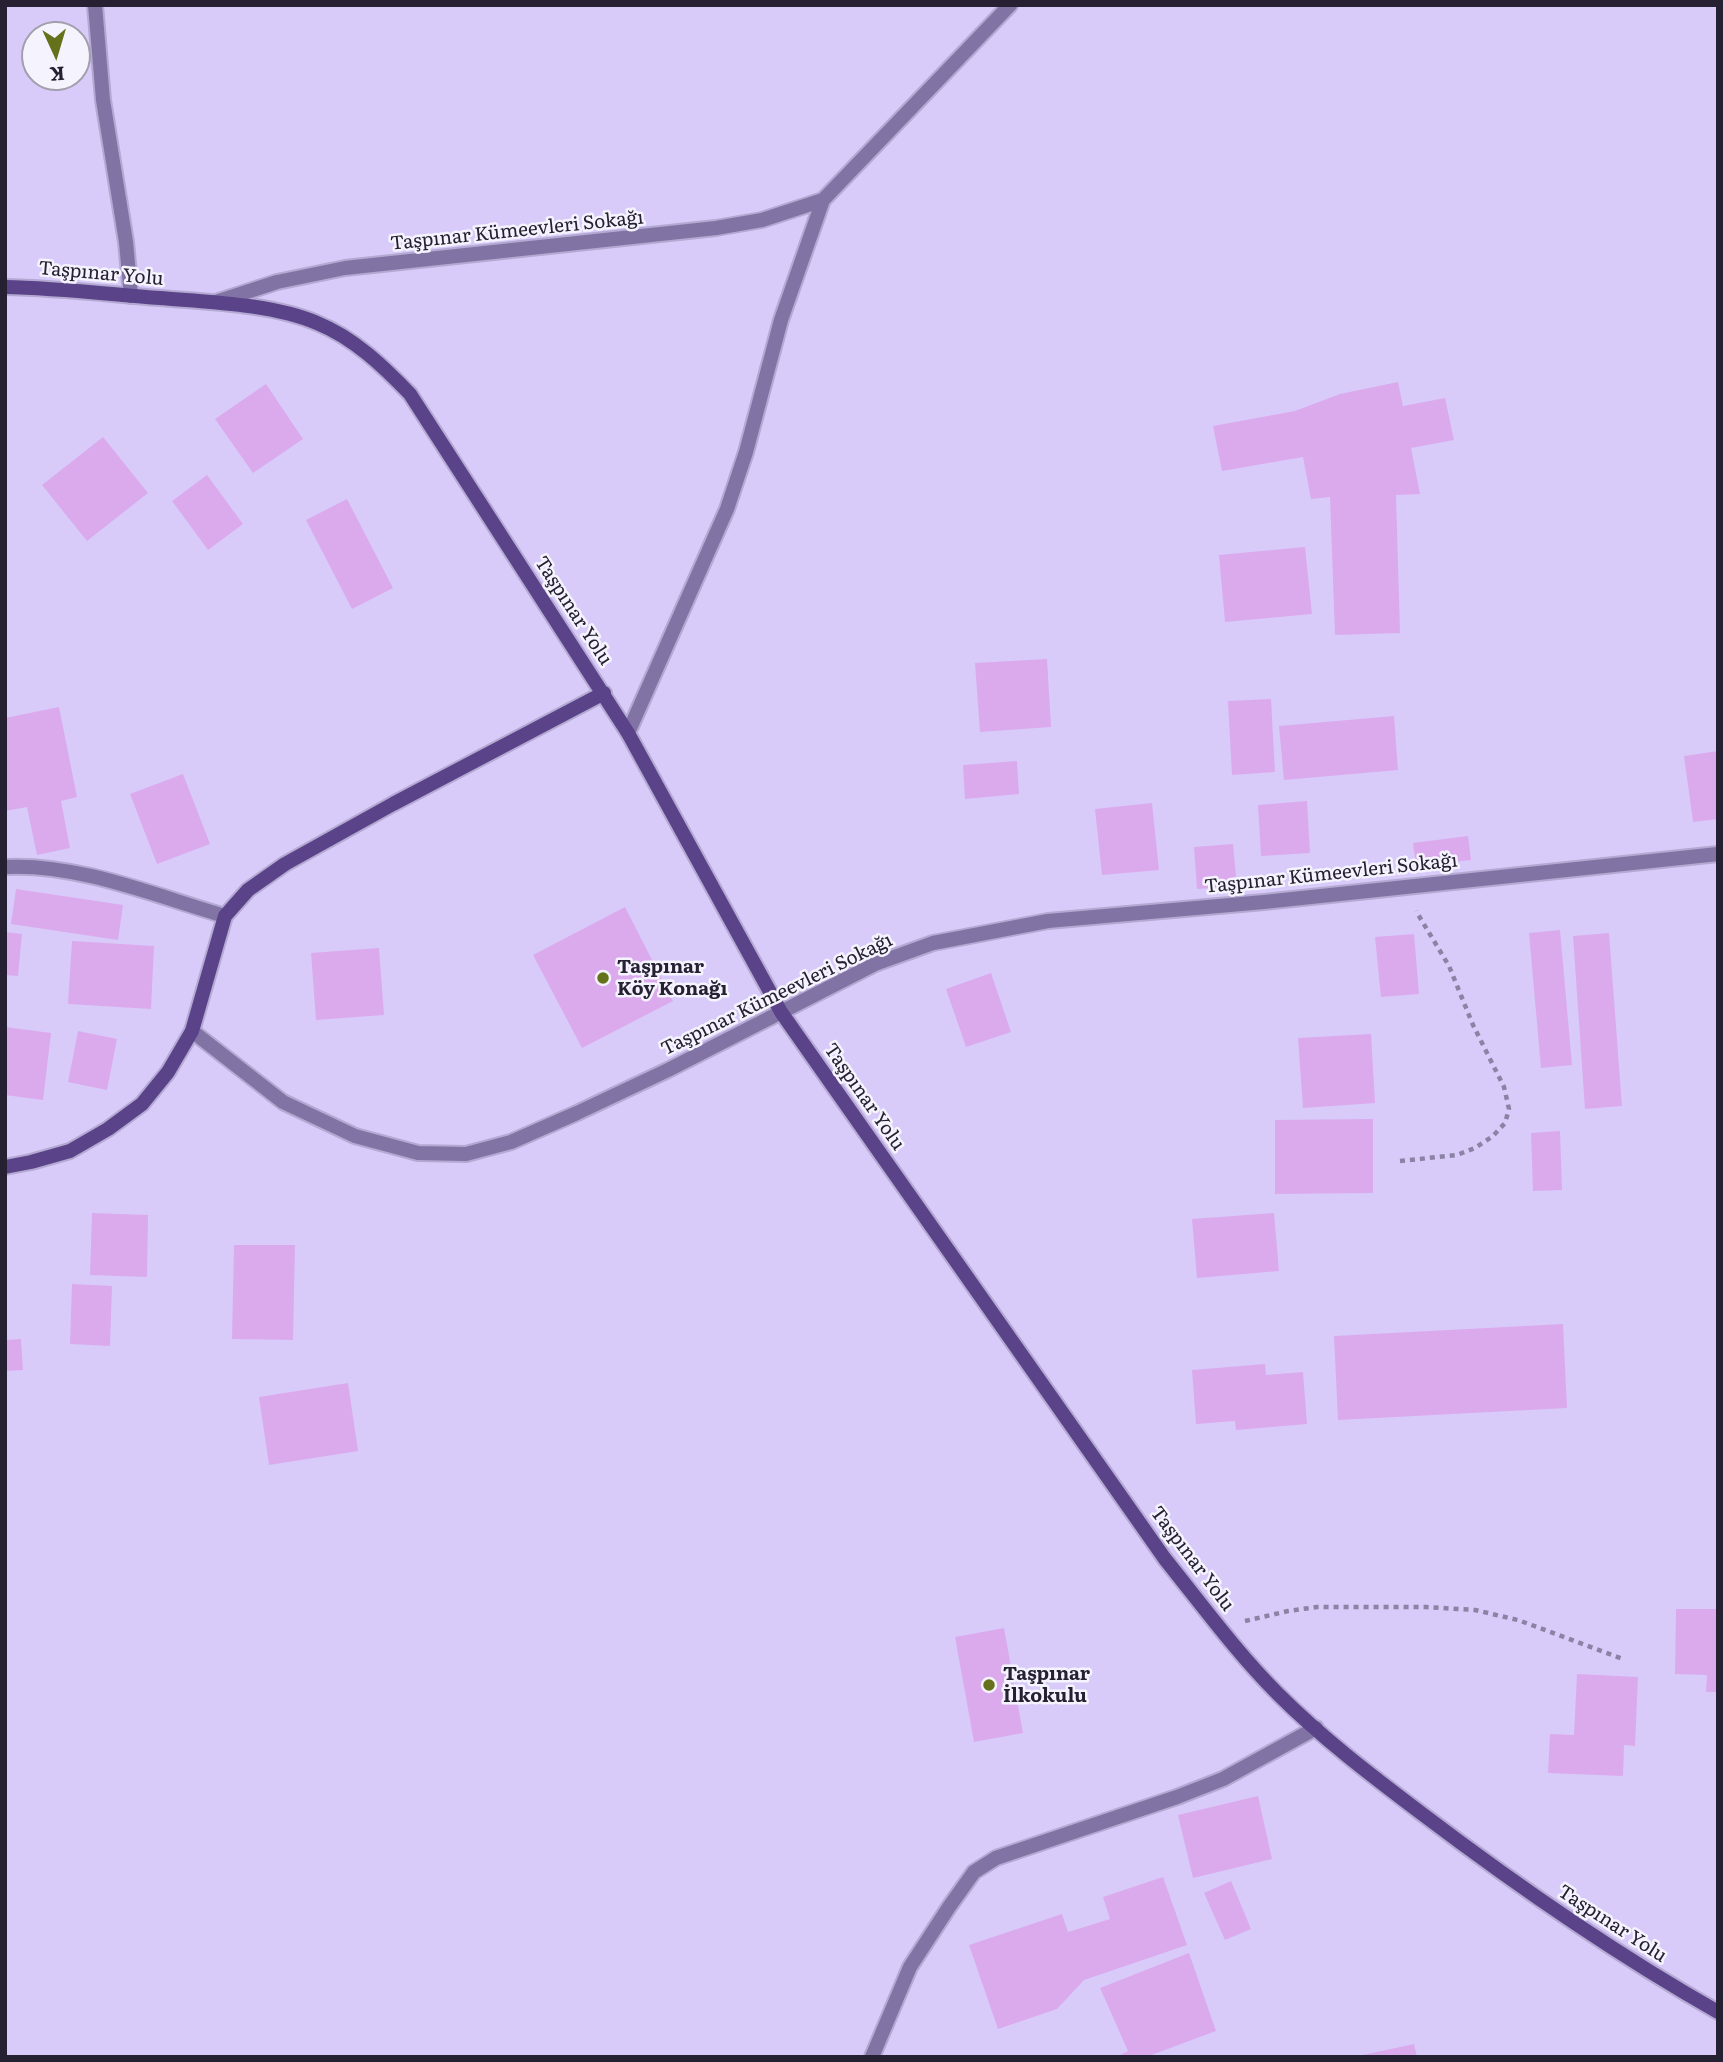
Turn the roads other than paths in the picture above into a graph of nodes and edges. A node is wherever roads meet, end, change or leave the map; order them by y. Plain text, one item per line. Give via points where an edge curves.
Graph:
1 (95, 5) edge
2 (1010, 5) edge
3 (823, 200) junction
4 (5, 287) edge
5 (131, 296) junction
6 (215, 303) junction
7 (604, 694) junction
8 (628, 733) junction
9 (1718, 854) edge
10 (5, 867) edge
11 (225, 916) junction
12 (781, 1012) junction
13 (192, 1031) junction
14 (5, 1167) edge
15 (1316, 1728) junction
16 (1718, 2011) edge
17 (872, 2057) edge

1 - 5 street via 103,100
2 - 3 street, Taşpınar Kümeevleri Sokağı
3 - 6 street, Taşpınar Kümeevleri Sokağı via 762,220 716,228 345,268 277,282
3 - 8 street, Taşpınar Kümeevleri Sokağı via 781,320 727,509
4 - 5 main road, Taşpınar Yolu
5 - 6 main road, Taşpınar Yolu
6 - 7 main road, Taşpınar Yolu via 317,323 379,362 410,394
7 - 8 main road, Taşpınar Yolu
7 - 11 main road via 285,864 248,890
8 - 12 main road, Taşpınar Yolu
9 - 12 street, Taşpınar Kümeevleri Sokağı via 1048,921 933,943 874,964
10 - 11 street via 54,869 92,877
11 - 13 main road
12 - 13 street, Taşpınar Kümeevleri Sokağı via 577,1114 511,1142 466,1154 418,1153 355,1136 283,1102
12 - 15 main road, Taşpınar Yolu via 1165,1559 1277,1693
13 - 14 main road via 160,1083 142,1104 108,1129 69,1151
15 - 16 main road, Taşpınar Yolu via 1485,1862 1586,1932
15 - 17 street via 1223,1779 996,1858 974,1872 911,1967

